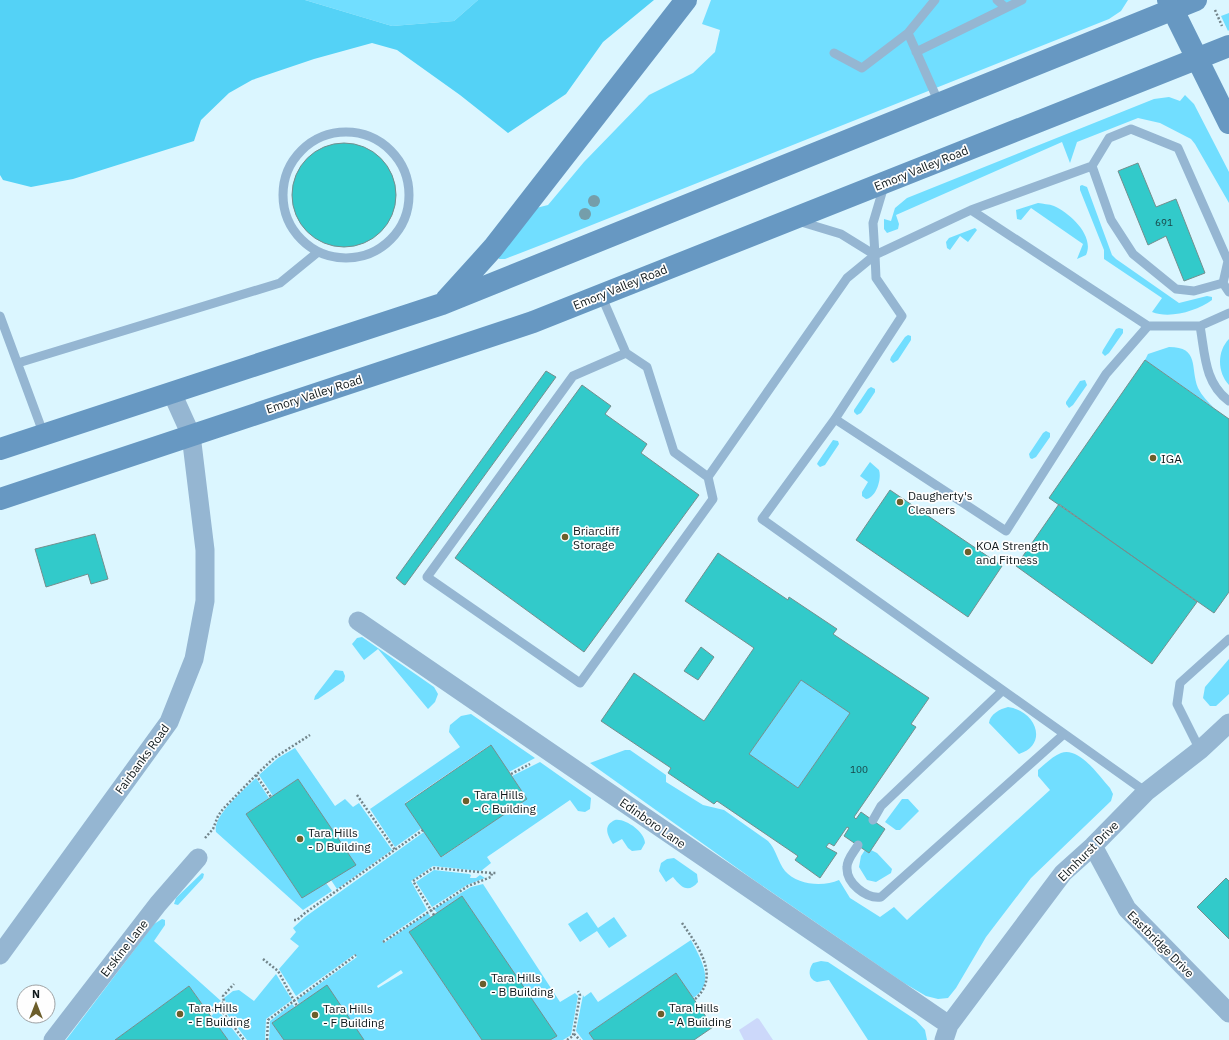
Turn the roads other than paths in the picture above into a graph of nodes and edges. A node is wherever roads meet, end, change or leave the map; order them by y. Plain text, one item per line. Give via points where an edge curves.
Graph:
1 (686, 0) edge
2 (935, 0) edge
3 (997, 0) edge
4 (1022, 0) edge
5 (1204, 3) edge
6 (1170, 5) edge
7 (1006, 8) junction
8 (908, 33) junction
9 (1227, 39) edge
10 (916, 52) junction
11 (834, 53) dead end
12 (1197, 59) junction
13 (939, 103) junction
14 (1229, 123) edge
15 (1092, 166) junction
16 (884, 183) junction
17 (971, 210) junction
18 (792, 219) junction
19 (318, 252) junction
20 (875, 255) junction
21 (1223, 283) junction
22 (1229, 292) edge
23 (601, 295) junction
24 (442, 304) junction
25 (1229, 313) edge
26 (0, 316) edge
27 (1148, 326) junction
28 (1200, 326) junction
29 (626, 353) junction
30 (18, 363) junction
31 (172, 393) junction
32 (1229, 401) edge
33 (835, 419) junction
34 (44, 435) junction
35 (191, 435) junction
36 (0, 449) edge
37 (708, 477) junction
38 (0, 499) edge
39 (358, 621) dead end
40 (1229, 639) edge
41 (1002, 691) junction
42 (1229, 723) edge
43 (1064, 734) junction
44 (1200, 750) junction
45 (1146, 792) junction
46 (873, 820) dead end
47 (858, 845) dead end
48 (1093, 846) junction
49 (200, 850) road end
50 (0, 955) edge
51 (1229, 1013) edge
52 (947, 1033) edge
53 (52, 1040) edge

1 - 24 main road via 493,248
2 - 8 lane
3 - 7 lane
4 - 7 lane
5 - 6 main road
6 - 12 main road
6 - 13 main road
7 - 10 lane
8 - 10 lane
8 - 11 lane via 862,68
9 - 12 main road, Emory Valley Road
10 - 13 lane
12 - 14 main road
12 - 16 main road, Emory Valley Road
13 - 24 main road
15 - 17 lane
15 - 21 lane via 1111,220 1133,254 1176,288 1194,292
15 - 21 lane via 1110,138 1131,129 1178,148 1228,261
16 - 18 main road, Emory Valley Road
16 - 20 lane via 873,223
17 - 20 lane
17 - 27 lane
18 - 20 lane via 841,234
18 - 23 main road, Emory Valley Road
19 - 19 lane via 344,258 364,256 382,248 401,228 410,203 408,176 395,153 373,137 347,132 322,136 300,151 286,174 283,199 288,218 297,235
19 - 30 lane via 280,283
20 - 33 lane via 876,278 902,316
20 - 37 lane via 847,278
21 - 22 lane
23 - 29 lane
23 - 35 main road, Emory Valley Road via 533,322
24 - 31 main road
25 - 28 lane
26 - 30 lane
27 - 28 lane
27 - 33 lane via 1106,374 1006,532
28 - 32 lane via 1208,374 1215,389
29 - 37 lane via 647,367 674,452
29 - 37 lane via 573,376 427,577 580,683 713,499
30 - 34 lane
31 - 34 main road
31 - 35 street, Fairbanks Road
33 - 41 lane via 762,519
34 - 36 main road
35 - 38 main road, Emory Valley Road
35 - 50 street, Fairbanks Road via 205,550 205,601 194,659 169,722
39 - 52 street, Edinboro Lane
40 - 44 lane via 1180,683 1177,704
41 - 43 lane
41 - 46 lane via 881,806
42 - 44 street, Elmhurst Drive
43 - 45 lane
43 - 47 lane via 884,895 870,895 853,885 847,875 848,861
44 - 45 street, Elmhurst Drive
45 - 48 street, Elmhurst Drive
48 - 51 street, Eastbridge Drive via 1127,909
48 - 52 street, Elmhurst Drive via 1063,873
49 - 53 street, Erskine Lane

